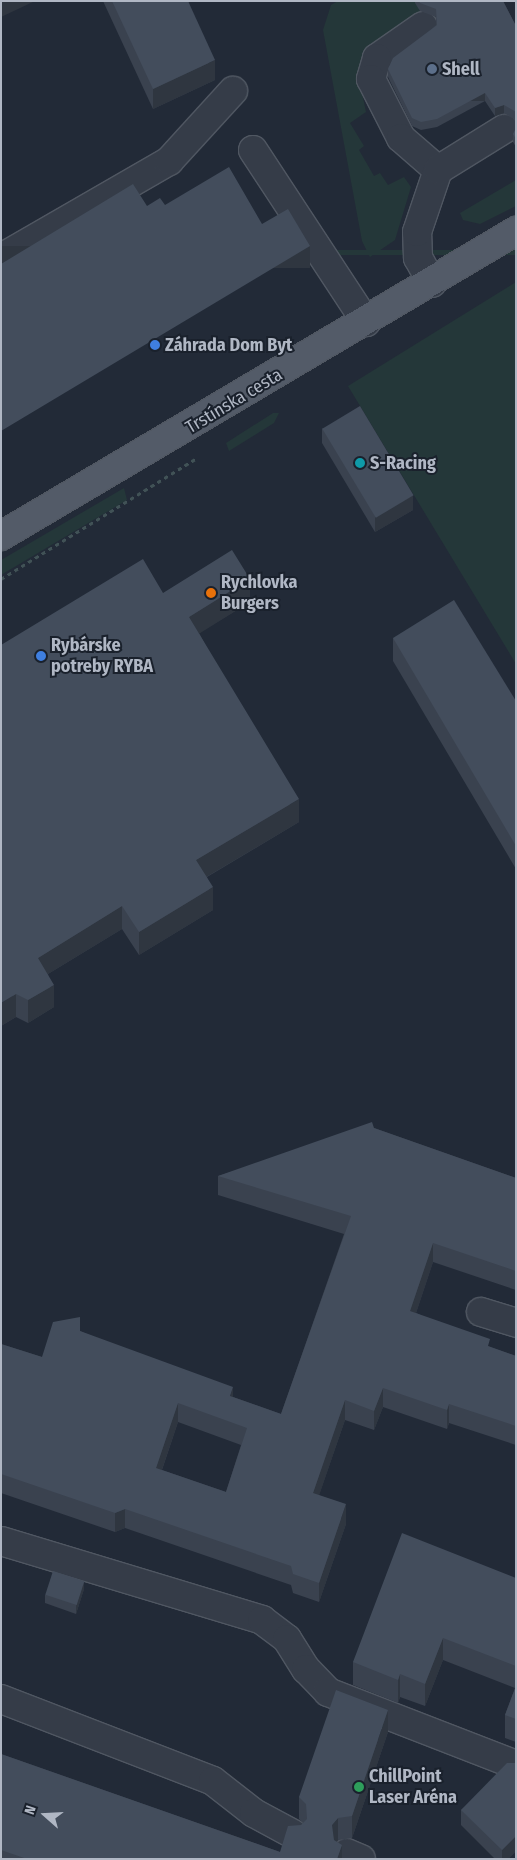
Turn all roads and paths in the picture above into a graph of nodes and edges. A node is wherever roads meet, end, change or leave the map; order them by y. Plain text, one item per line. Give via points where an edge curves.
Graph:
1 (423, 26) dead end
2 (233, 91) dead end
3 (504, 129) dead end
4 (253, 150) dead end
5 (438, 170) junction
6 (516, 231) edge
7 (1, 258) edge
8 (432, 282) junction
9 (366, 322) junction
10 (203, 454) dead end
11 (1, 536) edge
12 (1, 579) edge
13 (482, 1312) dead end
14 (516, 1323) edge
15 (1, 1541) edge
16 (1, 1699) edge
17 (516, 1765) edge
18 (293, 1834) edge

1 - 5 lane via 378,58 371,79 401,138
2 - 7 lane via 169,161
3 - 5 lane
4 - 9 lane
5 - 8 lane via 417,232 418,258
6 - 8 main road, Trstínska cesta
8 - 9 main road, Trstínska cesta
9 - 11 main road, Trstínska cesta
10 - 12 path via 142,496
13 - 14 lane
15 - 17 lane via 262,1620 288,1639 306,1669 328,1692
16 - 18 lane via 213,1781 254,1812

